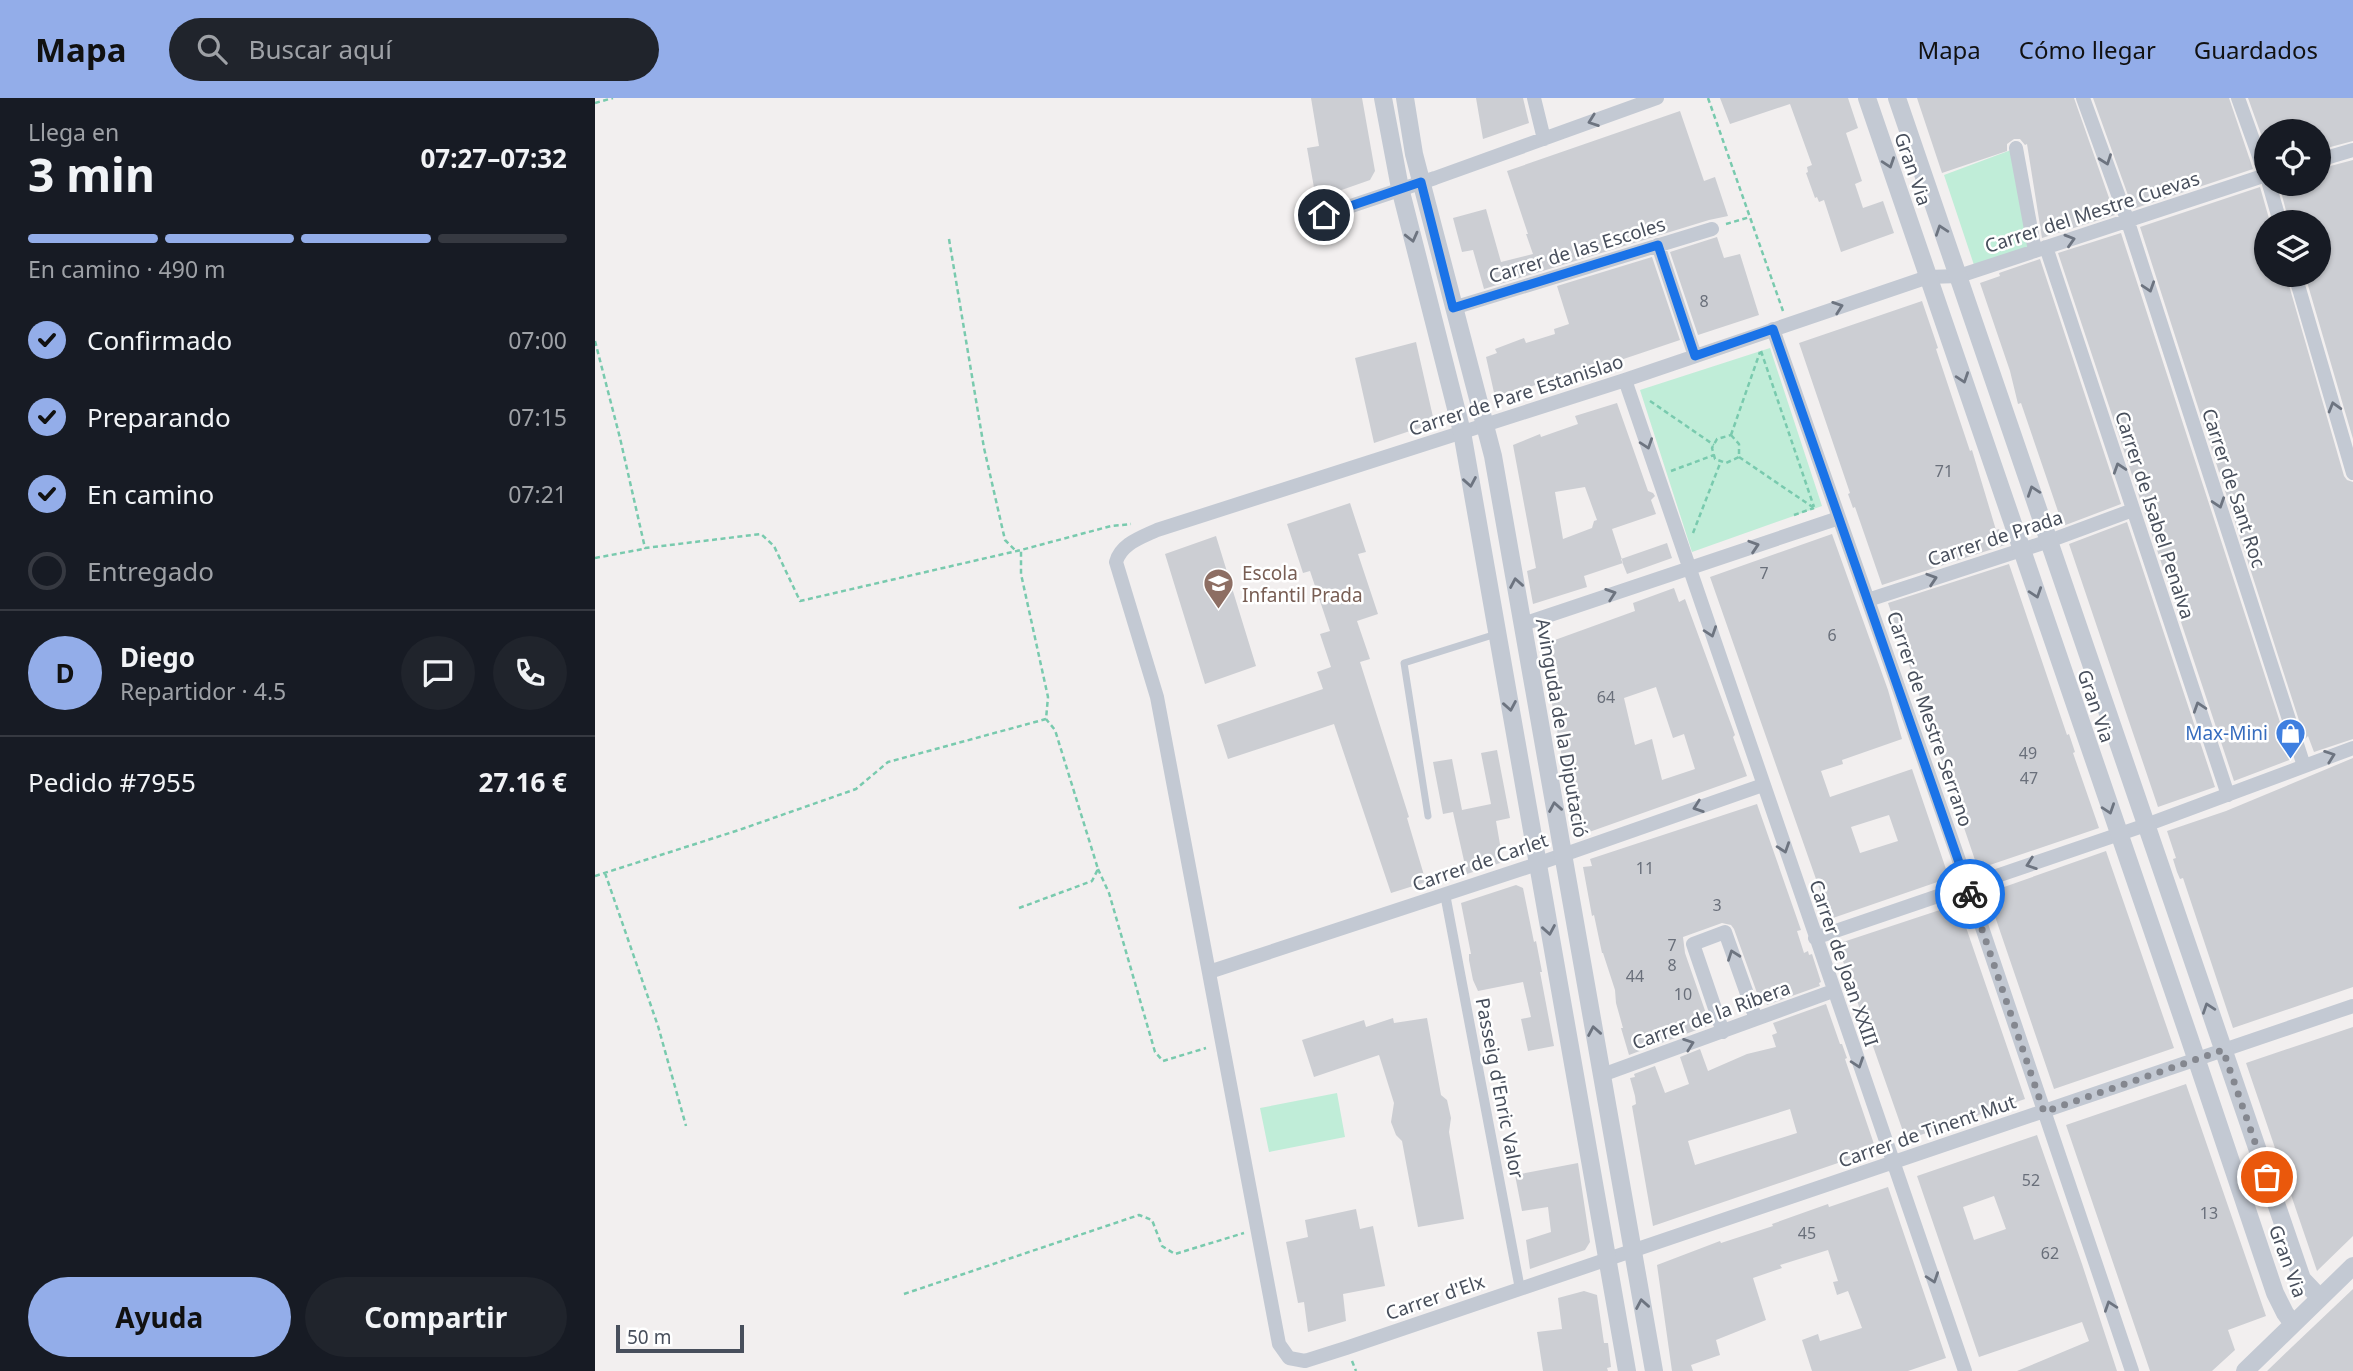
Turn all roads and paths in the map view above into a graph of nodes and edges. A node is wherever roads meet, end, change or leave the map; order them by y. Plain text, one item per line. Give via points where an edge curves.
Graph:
1 (613, 98) edge
2 (1383, 98) edge
3 (1405, 98) edge
4 (1534, 98) edge
5 (1657, 98) edge
6 (1709, 98) edge
7 (1867, 98) edge
8 (1896, 98) edge
9 (2083, 98) edge
10 (2238, 98) edge
11 (595, 103) edge
12 (1628, 103) edge
13 (1544, 139) junction
14 (2254, 142) edge
15 (2016, 148) dead end
16 (2353, 150) edge
17 (2331, 156) edge
18 (2254, 179) edge
19 (1421, 182) junction
20 (1399, 188) junction
21 (1324, 215) dead end
22 (1750, 217) junction
23 (2128, 222) junction
24 (1712, 229) joint
25 (949, 239) dead end
26 (1658, 245) junction
27 (2041, 249) junction
28 (1959, 276) junction
29 (1928, 277) junction
30 (2299, 287) edge
31 (1453, 308) junction
32 (1780, 327) junction
33 (595, 341) edge
34 (1695, 356) junction
35 (1625, 380) junction
36 (1649, 401) dead end
37 (1486, 425) junction
38 (1462, 432) junction
39 (1731, 435) junction
40 (1714, 445) junction
41 (1714, 455) junction
42 (1739, 457) junction
43 (1721, 461) junction
44 (2353, 473) edge
45 (1658, 475) junction
46 (1814, 508) junction
47 (2133, 510) junction
48 (1789, 517) dead end
49 (1839, 518) junction
50 (1157, 530) junction
51 (2049, 541) junction
52 (645, 548) junction
53 (1683, 549) junction
54 (1015, 550) junction
55 (1021, 550) junction
56 (2021, 550) junction
57 (595, 558) edge
58 (1689, 568) junction
59 (1868, 600) junction
60 (1523, 624) junction
61 (1497, 633) junction
62 (1046, 719) junction
63 (2353, 748) edge
64 (2304, 766) junction
65 (1763, 785) junction
66 (2228, 795) junction
67 (1428, 816) dead end
68 (2146, 825) junction
69 (2119, 834) junction
70 (1563, 854) junction
71 (1537, 864) junction
72 (1098, 869) junction
73 (605, 873) junction
74 (595, 876) edge
75 (1968, 886) junction
76 (1445, 894) junction
77 (1020, 908) dead end
78 (1815, 938) junction
79 (1209, 972) junction
80 (1833, 991) junction
81 (2353, 1006) edge
82 (1756, 1019) junction
83 (1723, 1032) junction
84 (1222, 1044) junction
85 (2223, 1050) junction
86 (2196, 1058) junction
87 (1602, 1075) junction
88 (2044, 1112) junction
89 (686, 1126) dead end
90 (1893, 1163) junction
91 (1257, 1228) junction
92 (1633, 1251) junction
93 (1608, 1259) junction
94 (2353, 1266) edge
95 (1520, 1289) junction
96 (904, 1294) dead end
97 (2320, 1298) junction
98 (2293, 1324) junction
99 (1960, 1370) edge
100 (1627, 1371) edge
101 (1654, 1371) edge
102 (2132, 1371) edge
103 (2245, 1371) edge

1 - 11 path
2 - 20 street
3 - 19 street, Avinguda de la Diputació
4 - 13 street
5 - 12 street
6 - 22 path
7 -> 29 street, Gran Via
28 -> 8 street, Gran Via
9 -> 23 street, Carrer de Sant Roc
10 - 14 street
12 -> 13 street
13 - 19 street
15 - 27 street, Carrer de Isabel Penalva
16 - 17 street
18 - 23 street, Carrer del Mestre Cuevas
19 - 20 street
19 - 31 street, Avinguda de la Diputació
20 - 21 street
20 -> 38 street
22 - 24 path
22 - 32 path
27 -> 23 street, Carrer del Mestre Cuevas
23 -> 64 street, Carrer de Sant Roc
24 - 26 street, Carrer de las Escoles
25 - 54 path via 984,449 1005,540
26 - 31 street, Carrer de las Escoles
26 - 34 street
27 - 28 street, Carrer del Mestre Cuevas
47 -> 27 street, Carrer de Isabel Penalva
28 - 29 street, Carrer del Mestre Cuevas
51 -> 28 street, Gran Via
32 -> 29 street, Carrer de Pare Estanislao
29 -> 56 street, Gran Via
44 -> 30 street
31 - 37 street, Avinguda de la Diputació
32 - 34 street, Carrer de Pare Estanislao
32 - 49 street, Carrer de Mestre Serrano
33 - 52 path
34 - 35 street, Carrer de Pare Estanislao
35 - 37 street, Carrer de Pare Estanislao
35 -> 45 street, Carrer de Joan XXIII
36 - 40 path
37 - 38 street, Carrer de Pare Estanislao
60 -> 37 street, Avinguda de la Diputació
38 - 50 street, Carrer de Pare Estanislao
38 -> 61 street
39 - 40 path via 1717,439
39 - 42 path via 1739,444
39 - 46 path via 1761,351
40 - 41 path
41 - 43 path
41 - 45 path
42 - 43 path
42 - 46 path
43 - 53 path via 1688,547
45 - 53 street, Carrer de Joan XXIII
46 - 48 path
47 - 51 street, Carrer de Prada
66 -> 47 street, Carrer de Isabel Penalva
58 -> 49 street
49 - 59 street, Carrer de Mestre Serrano
50 - 55 path via 1145,523 1111,526
50 - 79 street, Carrer de Pare Estanislao via 1119,552 1117,562 1157,697
51 - 56 street, Carrer de Prada
51 - 68 street, Gran Via
52 - 54 path via 761,534 774,546 800,601
52 - 57 path
53 - 58 street, Carrer de Joan XXIII
54 - 55 path
55 - 62 path via 1021,574 1048,697
59 -> 56 street, Carrer de Prada
56 -> 69 street, Gran Via
60 -> 58 street
58 -> 65 street, Carrer de Joan XXIII
59 - 75 street, Carrer de Mestre Serrano
70 -> 60 street, Avinguda de la Diputació
61 - 67 lane via 1404,663
61 -> 71 street
62 - 72 path via 1055,730
62 - 73 path via 888,762 856,789
64 -> 63 street
64 - 66 street
65 -> 70 street, Carrer de Carlet
65 -> 78 street, Carrer de Joan XXIII
66 - 68 street
68 - 69 street
85 -> 68 street, Gran Via
69 -> 75 street
69 - 86 street, Gran Via
70 - 71 street, Carrer de Carlet
87 -> 70 street, Avinguda de la Diputació
71 - 76 street, Carrer de Carlet
71 -> 93 street
72 - 77 path via 1092,881
72 - 84 path via 1155,1052 1163,1061
73 - 74 path
73 - 89 path via 658,1026
75 - 78 street
75 - 88 street, Carrer de Mestre Serrano
76 - 79 street, Carrer de Carlet
76 - 95 street, Passeig d'Enric Valor
78 - 80 street, Carrer de Joan XXIII
79 - 84 street
80 - 82 street, Carrer de la Ribera
80 -> 90 street, Carrer de Joan XXIII
81 - 85 street, Carrer de Tinent Mut
82 - 83 street, Carrer de la Ribera
82 -> 83 street via 1725,932 1693,944
87 -> 83 street, Carrer de la Ribera
84 - 91 street
85 - 86 street, Carrer de Tinent Mut
85 - 97 street, Gran Via via 2302,1279
86 - 88 street, Carrer de Tinent Mut
86 - 98 street, Gran Via via 2275,1293
87 - 92 street, Avinguda de la Diputació
88 - 90 street, Carrer de Tinent Mut
102 -> 88 street, Carrer de Mestre Serrano
90 - 92 street, Carrer de Tinent Mut
90 -> 99 street, Carrer de Joan XXIII
91 - 95 street, Carrer d'Elx via 1279,1344 1289,1358 1305,1361
91 - 96 path via 1175,1254 1162,1246 1152,1220 1139,1215
92 - 93 street, Carrer de Tinent Mut
101 -> 92 street, Avinguda de la Diputació
93 - 95 street, Carrer d'Elx
93 - 100 street
94 - 97 street
97 - 98 street
98 - 103 street

